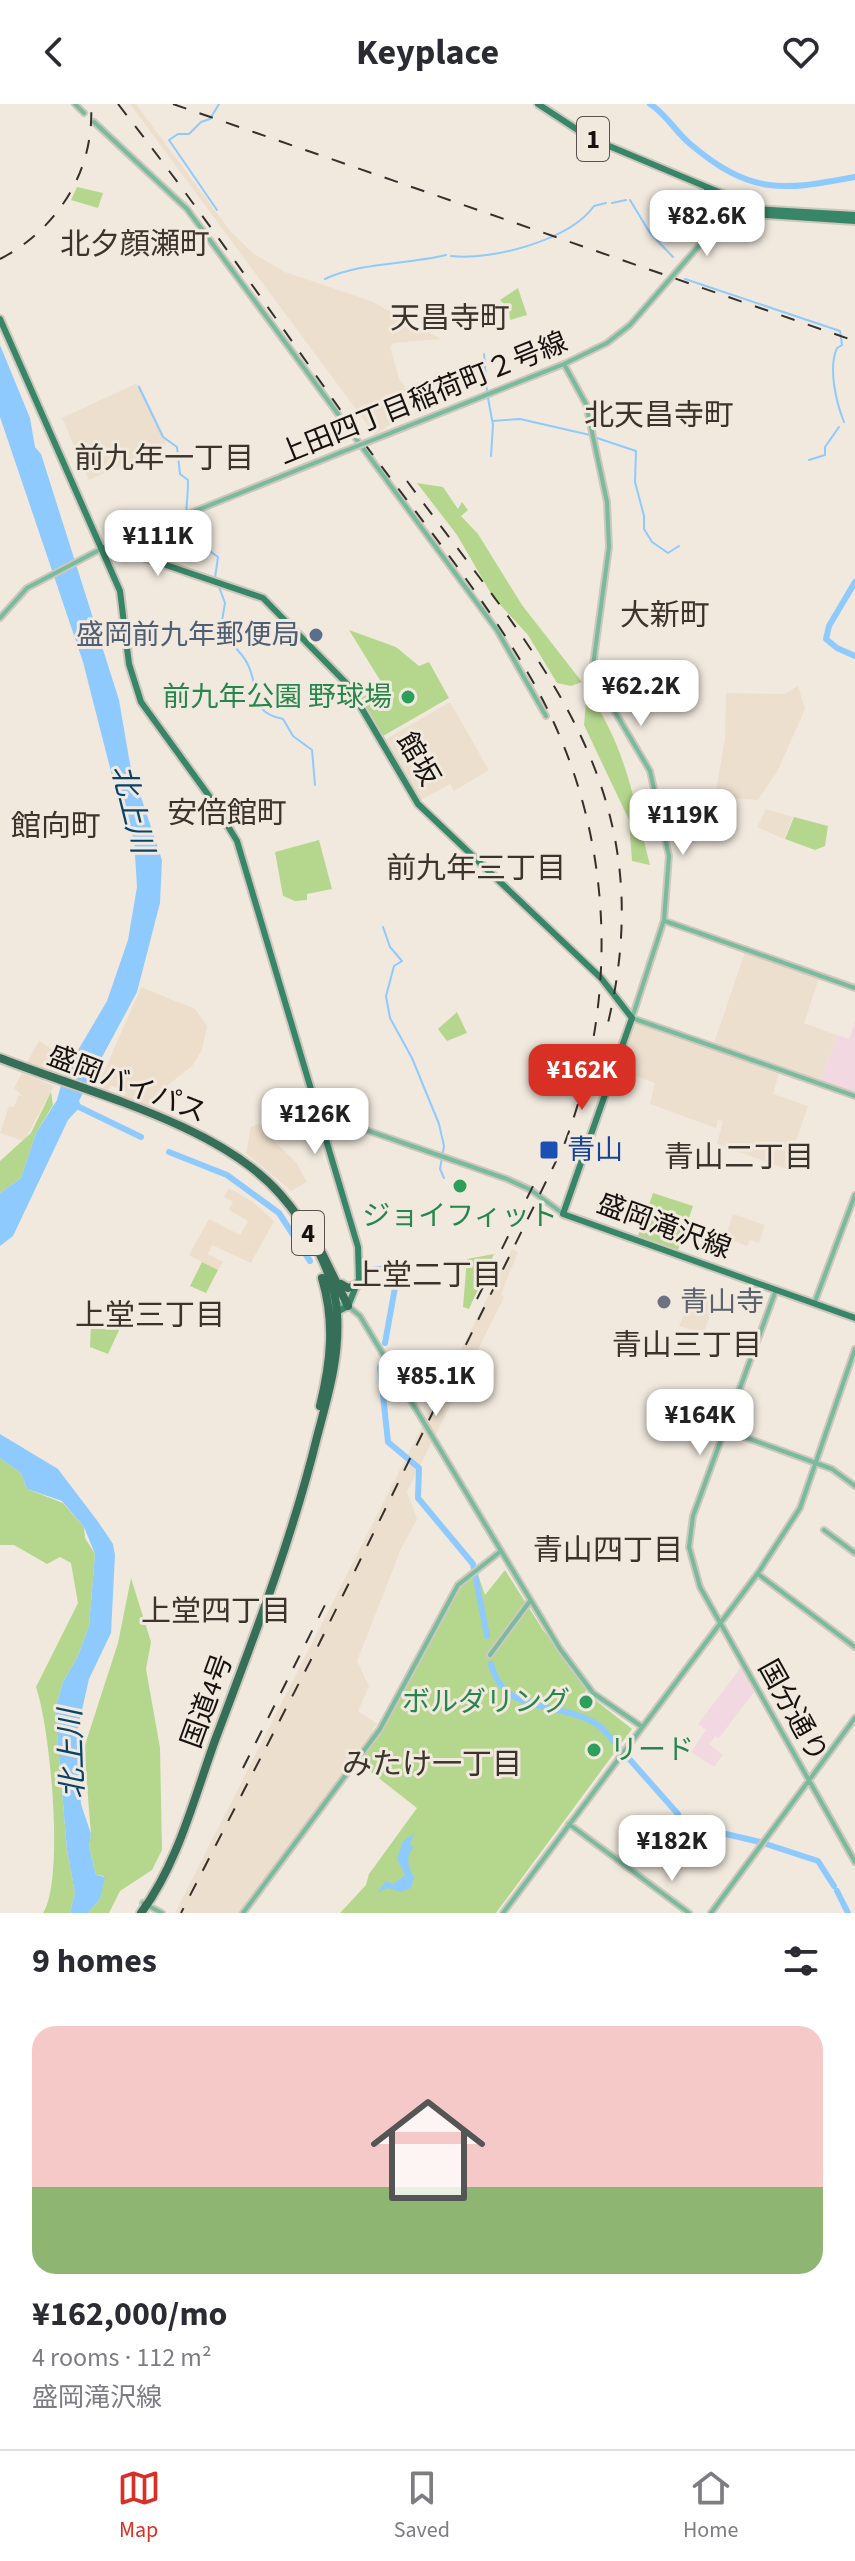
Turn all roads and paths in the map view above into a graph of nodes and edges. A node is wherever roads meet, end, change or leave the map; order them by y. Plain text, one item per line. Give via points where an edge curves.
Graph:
1 (75, 104) edge
2 (538, 104) edge
3 (84, 113) dead end
4 (94, 122) dead end
5 (742, 212) junction
6 (758, 212) junction
7 (855, 215) edge
8 (855, 221) edge
9 (0, 319) edge
10 (564, 364) junction
11 (103, 548) junction
12 (0, 618) edge
13 (546, 716) dead end
14 (664, 920) junction
15 (855, 988) edge
16 (632, 1018) junction
17 (0, 1060) edge
18 (89, 1094) junction
19 (855, 1096) edge
20 (318, 1113) junction
21 (255, 1169) junction
22 (855, 1195) edge
23 (563, 1214) junction
24 (335, 1277) junction
25 (357, 1285) junction
26 (776, 1290) junction
27 (327, 1294) junction
28 (814, 1304) junction
29 (348, 1306) junction
30 (337, 1307) junction
31 (855, 1318) edge
32 (331, 1319) junction
33 (855, 1349) edge
34 (333, 1362) junction
35 (725, 1430) junction
36 (818, 1464) junction
37 (855, 1486) edge
38 (824, 1530) dead end
39 (501, 1551) junction
40 (855, 1553) edge
41 (758, 1573) junction
42 (530, 1601) junction
43 (720, 1621) junction
44 (855, 1647) edge
45 (490, 1655) dead end
46 (855, 1718) edge
47 (641, 1726) junction
48 (809, 1780) junction
49 (569, 1824) junction
50 (855, 1862) edge
51 (142, 1908) edge
52 (162, 1913) edge
53 (243, 1913) edge
54 (503, 1913) edge
55 (689, 1913) edge
56 (711, 1913) edge

1 - 3 street
2 - 5 main road, 1 via 568,127
4 - 13 street via 187,209 497,630
5 - 6 main road, 1
5 - 6 street, 上田四丁目稲荷町２号線
5 - 10 street, 上田四丁目稲荷町２号線 via 720,227 616,337
6 - 7 main road, 1
6 - 8 main road, 1
9 - 11 main road
10 - 11 street, 上田四丁目稲荷町２号線, bridge
10 - 14 street via 586,404 607,502 609,547 592,673 650,771 669,856
11 - 12 street, 上田四丁目稲荷町２号線 via 16,597
11 - 16 main road, 館坂 via 263,598 277,609 348,685 418,804 601,978
11 - 20 main road via 120,591 129,664 141,702 237,841
14 - 15 street
14 - 16 street
16 - 19 street
16 - 23 main road, 盛岡滝沢線
17 - 18 highway, 盛岡バイパス / 4
18 - 21 highway, 盛岡バイパス / 4 via 198,1135
18 - 27 highway, 盛岡バイパス / 4 via 213,1146 250,1170 297,1222
20 - 23 street via 517,1183
20 - 25 main road via 358,1247
21 - 24 highway via 282,1190
21 - 30 highway, 盛岡バイパス / 4 via 303,1225
22 - 28 street
23 - 26 main road, 盛岡滝沢線
24 - 25 highway via 345,1288
24 - 29 highway
25 - 29 main road
26 - 28 main road, 盛岡滝沢線
26 - 35 street, 国分通り
27 - 30 street
27 - 32 highway, 盛岡バイパス / 4
28 - 31 main road, 盛岡滝沢線
29 - 30 main road
29 - 39 street via 360,1316
30 - 32 main road
30 - 34 highway, 盛岡バイパス / 4
32 - 34 highway, 盛岡バイパス / 4
33 - 36 street
34 - 51 highway, 国道4号 / 4 via 285,1551 174,1852
35 - 36 street
35 - 43 street, 国分通り via 693,1516 689,1547 696,1577
36 - 37 street
36 - 41 street via 800,1508
38 - 40 street
39 - 42 street
39 - 53 street via 458,1585 380,1729
41 - 43 street
41 - 44 street
42 - 45 street
42 - 47 street via 593,1693
43 - 47 street
43 - 48 street, 国分通り
46 - 48 street
47 - 49 street
48 - 50 street, 国分通り
48 - 56 street
49 - 54 street
49 - 55 street
51 - 52 street

